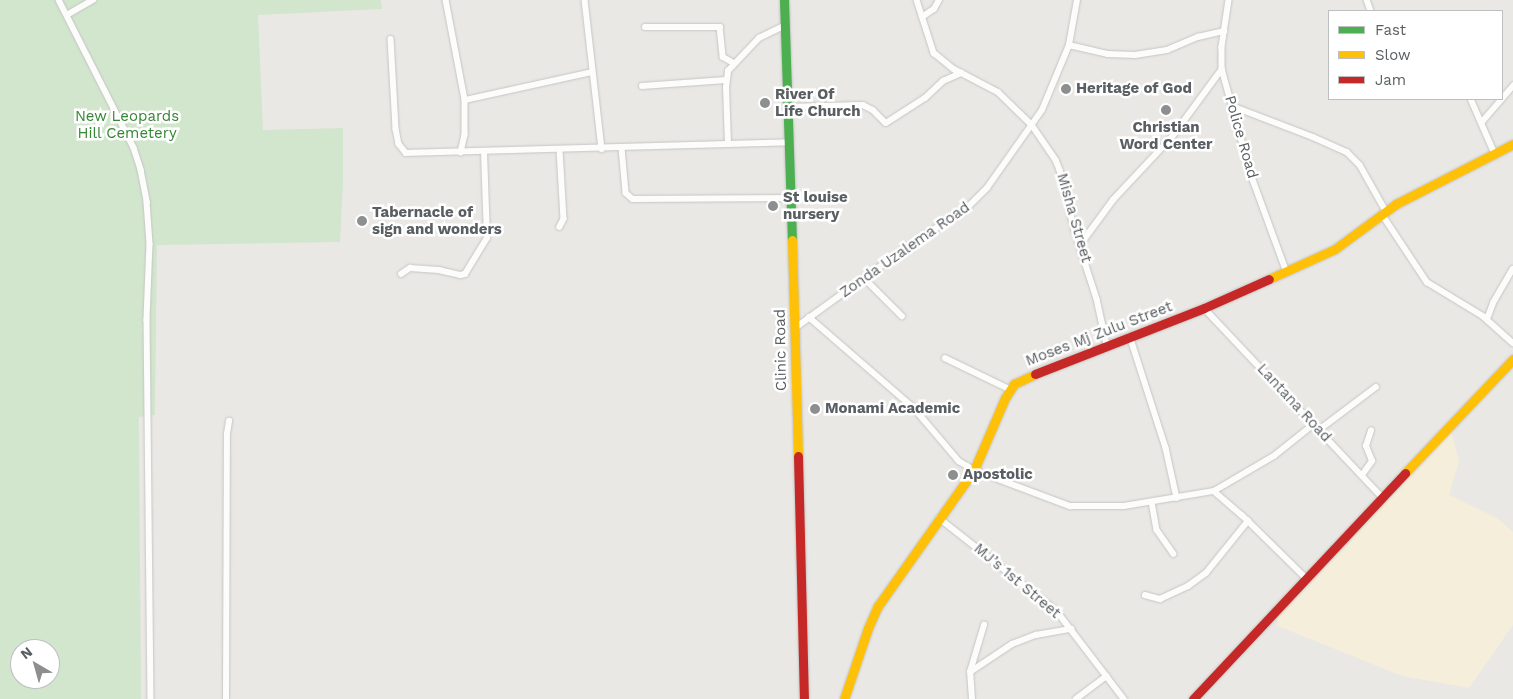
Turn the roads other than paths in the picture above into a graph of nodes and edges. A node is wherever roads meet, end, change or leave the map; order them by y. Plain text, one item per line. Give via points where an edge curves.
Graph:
1 (59, 0) edge
2 (93, 0) edge
3 (446, 0) edge
4 (585, 0) edge
5 (784, 0) edge
6 (917, 0) edge
7 (939, 0) edge
8 (1077, 0) edge
9 (1229, 0) edge
10 (67, 15) junction
11 (922, 17) junction
12 (784, 26) junction
13 (645, 27) dead end
14 (1224, 31) junction
15 (391, 39) dead end
16 (1069, 45) junction
17 (734, 63) junction
18 (1222, 69) junction
19 (592, 72) junction
20 (961, 73) junction
21 (726, 80) junction
22 (642, 86) dead end
23 (1513, 86) edge
24 (1503, 98) edge
25 (464, 100) junction
26 (1471, 100) edge
27 (1501, 100) edge
28 (1232, 106) junction
29 (786, 107) junction
30 (1482, 122) junction
31 (1032, 125) junction
32 (788, 142) junction
33 (728, 144) junction
34 (1513, 144) edge
35 (622, 148) junction
36 (602, 149) junction
37 (560, 150) junction
38 (461, 153) junction
39 (484, 153) junction
40 (1495, 154) junction
41 (791, 198) junction
42 (1384, 212) junction
43 (560, 227) dead end
44 (1080, 245) junction
45 (1513, 269) edge
46 (1286, 270) junction
47 (401, 274) dead end
48 (864, 278) junction
49 (1204, 308) junction
50 (902, 316) dead end
51 (809, 317) junction
52 (1487, 319) junction
53 (795, 328) junction
54 (1130, 336) junction
55 (1513, 344) edge
56 (1107, 345) junction
57 (945, 358) dead end
58 (1513, 359) edge
59 (1508, 370) edge
60 (1376, 386) dead end
61 (1010, 389) junction
62 (229, 421) dead end
63 (1314, 424) junction
64 (1320, 430) junction
65 (1371, 431) dead end
66 (974, 470) junction
67 (1362, 475) junction
68 (1214, 491) junction
69 (1177, 498) junction
70 (1383, 498) junction
71 (1152, 502) junction
72 (940, 518) junction
73 (1248, 521) junction
74 (1174, 554) dead end
75 (1306, 578) junction
76 (1145, 595) dead end
77 (984, 625) dead end
78 (1071, 629) junction
79 (970, 672) junction
80 (1106, 676) junction
81 (151, 699) edge
82 (226, 699) edge
83 (804, 699) edge
84 (844, 699) edge
85 (972, 699) edge
86 (1076, 699) edge
87 (1124, 699) edge
88 (1193, 699) edge

1 - 10 street
2 - 10 street
3 - 25 street
4 - 19 street
5 - 12 street, Clinic Road
6 - 11 street, Misha Street
7 - 11 street via 934,9
8 - 16 street, Zonda Uzalema Road
9 - 14 street, Police Road
10 - 81 street via 134,148 147,202 150,244 147,330
11 - 20 street, Misha Street via 934,53
12 - 17 street via 759,38
12 - 29 street, Clinic Road
13 - 17 street via 720,27 723,57
14 - 16 street via 1198,37 1167,50 1135,55 1108,54
14 - 18 street, Police Road
15 - 38 street via 396,129 401,149 411,154
16 - 31 street, Zonda Uzalema Road via 1047,100
17 - 21 street
18 - 28 street, Police Road
18 - 44 street via 1172,137 1113,200
19 - 25 street
19 - 36 street
20 - 29 street via 943,81 925,98 886,123 863,105
20 - 31 street, Misha Street via 998,92
21 - 22 street
21 - 33 street
23 - 24 street
25 - 38 street via 466,135
26 - 30 street
27 - 30 street
28 - 42 street via 1347,152 1360,165
28 - 46 street, Police Road via 1252,177
29 - 32 street, Clinic Road
30 - 40 street
31 - 44 street, Misha Street via 1060,170
31 - 48 street, Zonda Uzalema Road via 978,198 965,210
32 - 33 street
32 - 41 street, Clinic Road
33 - 35 street
34 - 40 street, Moses Mj Zulu Street
35 - 36 street
35 - 41 street via 626,193 633,199
36 - 37 street
37 - 39 street
37 - 43 street via 564,219
38 - 39 street
39 - 47 street via 488,238 465,274 410,268
40 - 42 street, Moses Mj Zulu Street
41 - 53 street, Clinic Road
42 - 46 street, Moses Mj Zulu Street via 1335,249
42 - 52 street via 1427,282
44 - 56 street, Misha Street via 1098,299
45 - 52 street
46 - 49 street, Moses Mj Zulu Street
48 - 50 street
48 - 51 street, Zonda Uzalema Road
49 - 54 street, Moses Mj Zulu Street
49 - 63 street, Lantana Road
51 - 53 street, Zonda Uzalema Road
51 - 66 street via 914,408 951,453
52 - 55 street
53 - 83 street, Clinic Road
54 - 56 street, Moses Mj Zulu Street
54 - 69 street via 1166,448
56 - 61 street, Moses Mj Zulu Street via 1022,379
57 - 61 street
58 - 59 street
59 - 70 street
60 - 64 street
61 - 66 street
62 - 82 street
63 - 64 street, Lantana Road
63 - 68 street via 1274,456
64 - 67 street, Lantana Road
65 - 67 street via 1366,446 1372,461
66 - 71 street via 1070,506 1124,506
66 - 72 street
67 - 70 street, Lantana Road
68 - 69 street
68 - 73 street
69 - 71 street
70 - 75 street
71 - 74 street via 1157,530
72 - 78 street, MJ’s 1st Street via 1056,610
72 - 84 street via 878,606
73 - 75 street
73 - 76 street via 1195,582 1160,599
75 - 88 street
77 - 79 street
78 - 79 street via 1036,635 1012,644
78 - 80 street, MJ’s 1st Street
79 - 85 street
80 - 86 street
80 - 87 street, MJ’s 1st Street

